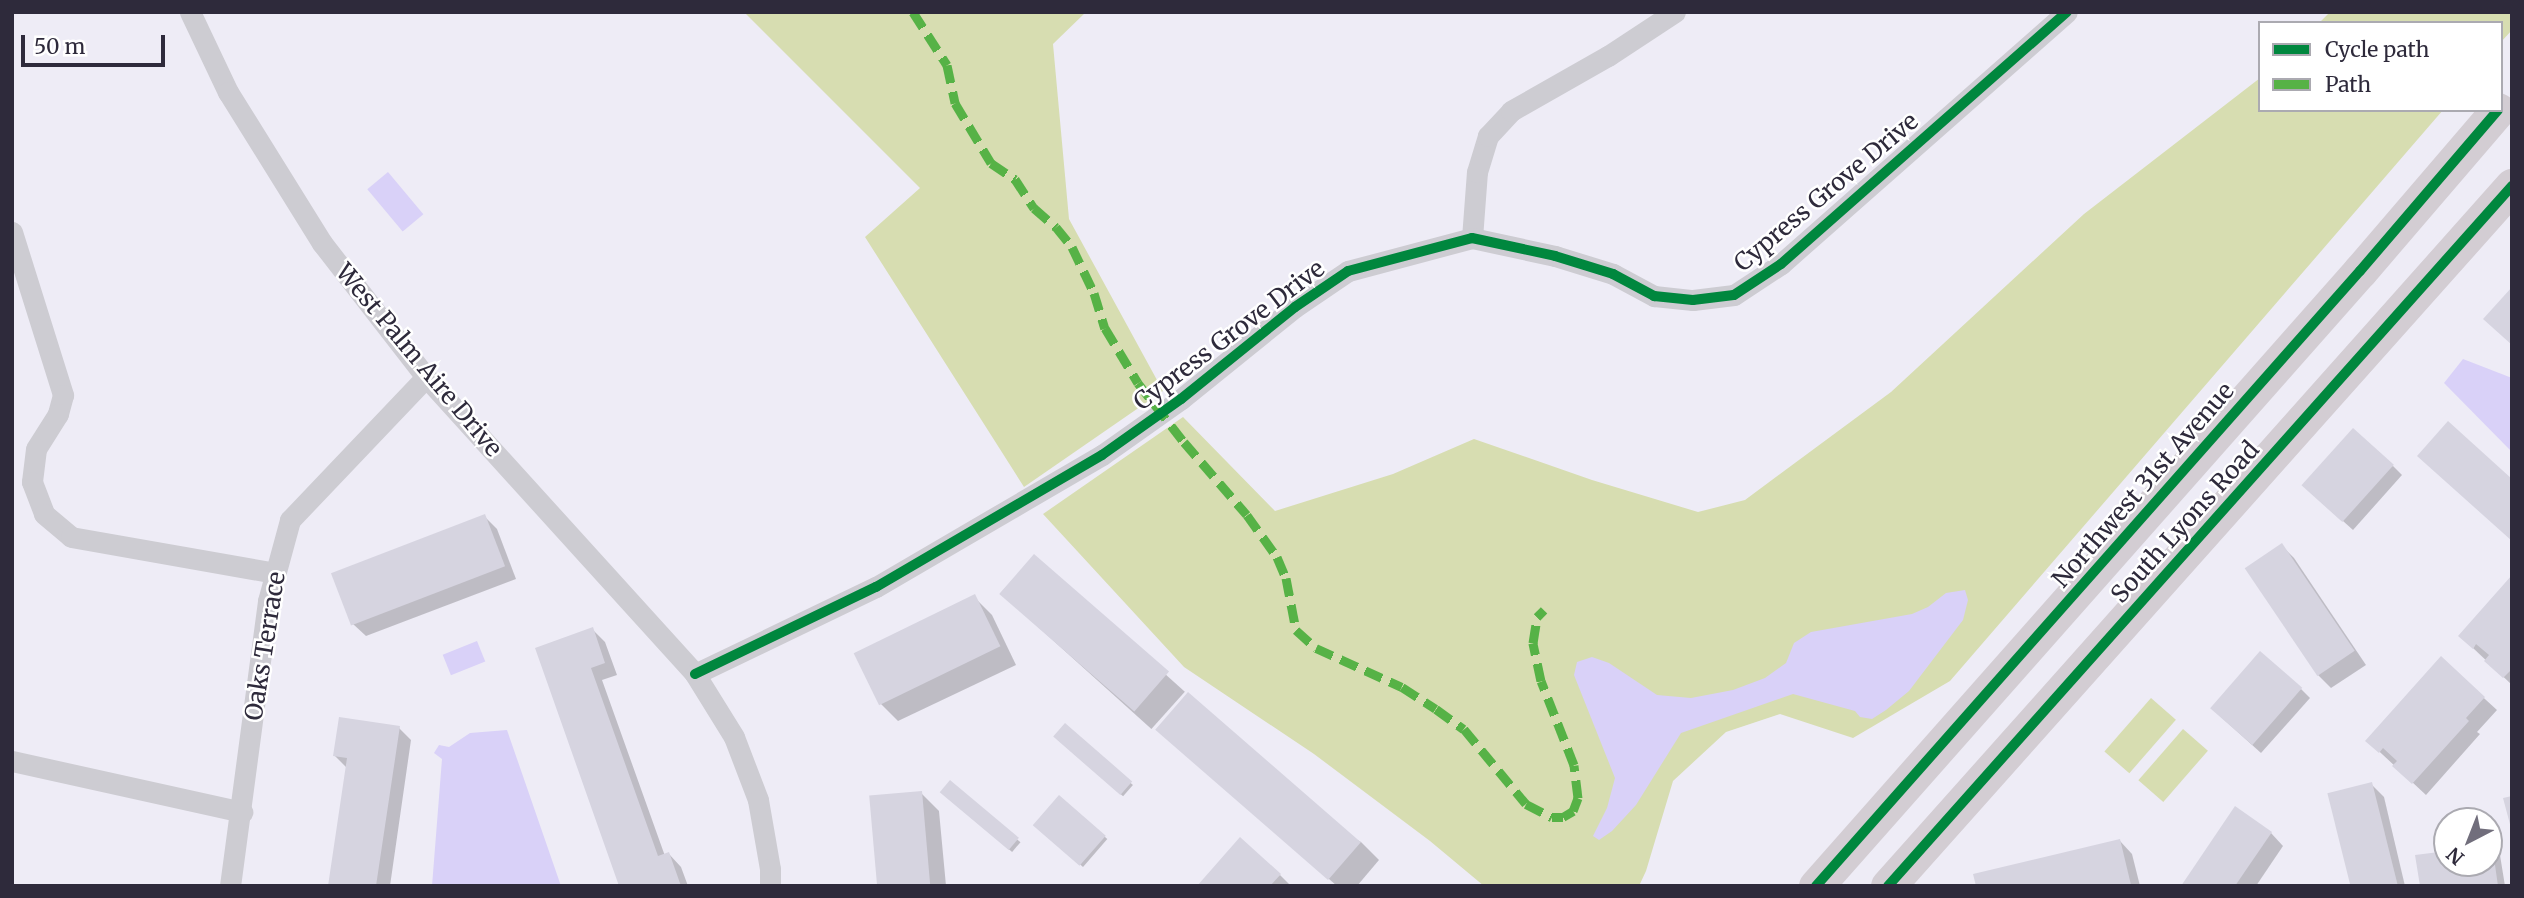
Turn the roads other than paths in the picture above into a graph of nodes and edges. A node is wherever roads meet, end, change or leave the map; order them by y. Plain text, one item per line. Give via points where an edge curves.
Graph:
1 (190, 12) edge
2 (1675, 12) edge
3 (2067, 12) edge
4 (2497, 112) edge
5 (2512, 186) edge
6 (12, 233) edge
7 (1472, 238) junction
8 (426, 377) junction
9 (2215, 436) junction
10 (2258, 472) junction
11 (275, 573) junction
12 (695, 674) junction
13 (12, 761) edge
14 (242, 812) junction
15 (230, 886) edge
16 (770, 886) edge
17 (1816, 886) edge
18 (1888, 886) edge

1 - 8 street, West Palm Aire Drive via 228,92 322,243
2 - 7 street via 1511,111 1488,135 1477,172
3 - 7 street, Cypress Grove Drive via 1781,264 1734,295 1693,300 1654,296 1613,274
4 - 9 main road, Northwest 31st Avenue
5 - 10 main road, South Lyons Road
6 - 11 street via 63,395 58,414 36,449 32,482 44,514 71,537
7 - 12 street, Cypress Grove Drive via 1348,271 1102,455 876,587
8 - 11 street, Oaks Terrace via 290,520
8 - 12 street, West Palm Aire Drive
9 - 10 main road
9 - 17 main road, Northwest 31st Avenue
10 - 18 main road, South Lyons Road
11 - 14 street, Oaks Terrace
12 - 16 street, West Palm Aire Drive via 734,737 758,800
13 - 14 street
14 - 15 street, Oaks Terrace

